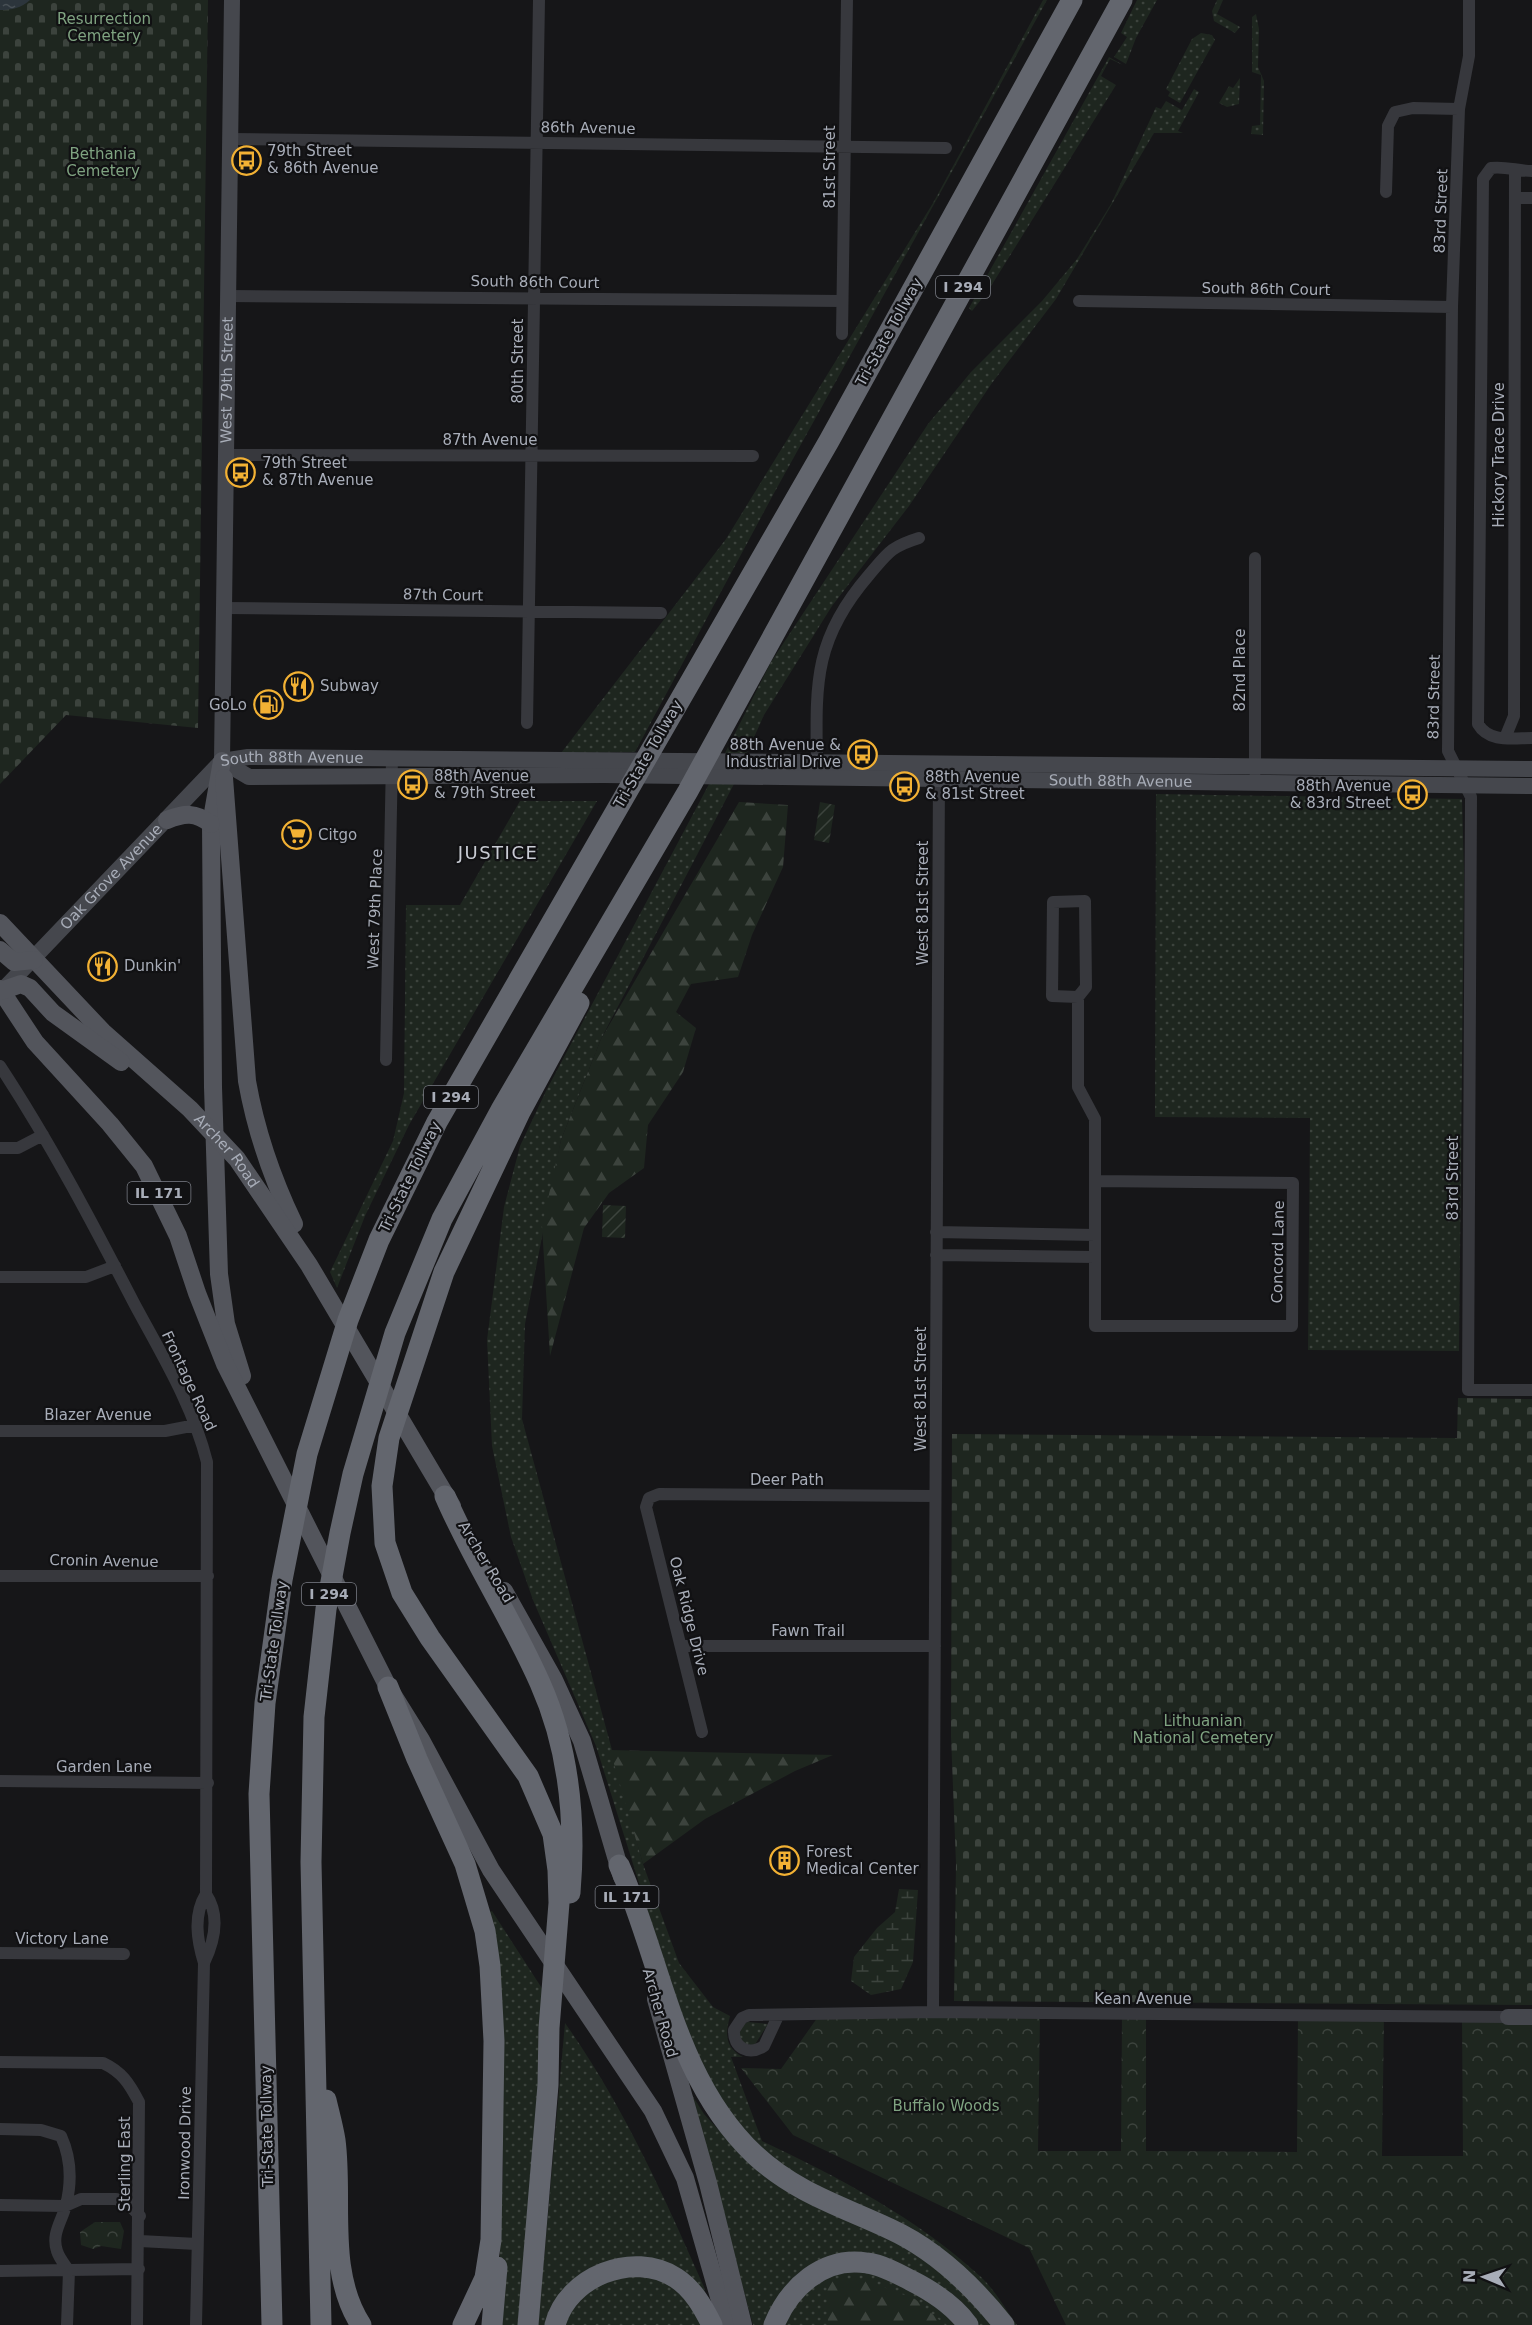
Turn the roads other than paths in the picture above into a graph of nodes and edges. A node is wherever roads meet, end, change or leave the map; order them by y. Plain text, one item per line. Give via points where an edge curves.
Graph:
1 (232, 0) edge
2 (539, 0) edge
3 (847, 0) edge
4 (1072, 0) edge
5 (1122, 0) edge
6 (1469, 0) edge
7 (1459, 109) junction
8 (230, 139) junction
9 (537, 142) junction
10 (844, 146) junction
11 (946, 148) dead end
12 (1515, 171) junction
13 (1532, 171) edge
14 (1386, 192) dead end
15 (1515, 198) junction
16 (1532, 198) edge
17 (228, 296) junction
18 (533, 297) junction
19 (841, 301) junction
20 (1079, 301) dead end
21 (1452, 307) junction
22 (842, 334) dead end
23 (226, 454) junction
24 (532, 456) junction
25 (753, 456) dead end
26 (919, 538) dead end
27 (1255, 558) dead end
28 (224, 608) junction
29 (529, 611) junction
30 (661, 613) dead end
31 (527, 723) dead end
32 (1505, 738) junction
33 (1532, 738) edge
34 (392, 758) junction
35 (222, 761) junction
36 (1457, 769) junction
37 (739, 770) junction
38 (1532, 770) edge
39 (817, 771) junction
40 (939, 772) junction
41 (1255, 775) junction
42 (393, 778) junction
43 (1466, 785) junction
44 (1532, 786) edge
45 (167, 820) junction
46 (211, 824) junction
47 (0, 923) edge
48 (608, 924) junction
49 (0, 950) edge
50 (34, 960) junction
51 (0, 991) edge
52 (1078, 997) junction
53 (386, 1060) dead end
54 (0, 1066) edge
55 (163, 1088) junction
56 (44, 1135) junction
57 (0, 1148) edge
58 (1095, 1181) junction
59 (936, 1232) junction
60 (1095, 1234) junction
61 (936, 1256) junction
62 (1095, 1257) junction
63 (309, 1265) junction
64 (115, 1266) junction
65 (0, 1277) edge
66 (1532, 1390) edge
67 (196, 1425) junction
68 (261, 1428) junction
69 (0, 1431) edge
70 (445, 1496) junction
71 (935, 1496) junction
72 (646, 1507) joint
73 (0, 1575) edge
74 (208, 1576) junction
75 (681, 1646) junction
76 (935, 1646) junction
77 (388, 1687) junction
78 (702, 1732) dead end
79 (0, 1781) edge
80 (208, 1783) junction
81 (620, 1865) junction
82 (0, 1953) edge
83 (124, 1954) dead end
84 (933, 2012) junction
85 (778, 2016) dead end
86 (1508, 2017) joint
87 (1532, 2017) edge
88 (315, 2052) junction
89 (0, 2062) edge
90 (494, 2074) junction
91 (548, 2085) junction
92 (0, 2129) edge
93 (0, 2205) edge
94 (65, 2206) junction
95 (140, 2216) junction
96 (140, 2241) junction
97 (197, 2244) junction
98 (139, 2269) junction
99 (0, 2271) edge
100 (69, 2271) junction
101 (67, 2325) edge
102 (137, 2325) edge
103 (196, 2325) edge
104 (272, 2325) edge
105 (321, 2325) edge
106 (361, 2325) edge
107 (463, 2325) edge
108 (492, 2325) edge
109 (528, 2325) edge
110 (555, 2325) edge
111 (712, 2325) edge
112 (727, 2325) edge
113 (743, 2325) edge
114 (774, 2325) edge
115 (968, 2325) edge
116 (1004, 2325) edge

1 - 8 street, West 79th Street
2 - 9 street, 80th Street
3 - 10 street, 81st Street
4 - 104 highway, Tri-State Tollway / I 294 via 829,441 437,1122 379,1240 348,1320 307,1454 282,1580 265,1703 259,1794
5 - 48 highway, I 294 via 688,791
6 - 7 street, 83rd Street via 1468,56
7 - 14 street via 1413,108 1395,112 1388,126
7 - 21 street, 83rd Street
8 - 9 street, 86th Avenue
8 - 17 street, West 79th Street
9 - 10 street, 86th Avenue
9 - 18 street, 80th Street
10 - 11 street, 86th Avenue
10 - 19 street, 81st Street
12 - 13 street
12 - 15 street, Hickory Trace Drive
12 - 32 street via 1502,166 1491,168 1483,179 1482,195 1478,724 1483,734
15 - 16 street
15 - 32 street, Hickory Trace Drive via 1514,716
17 - 18 street, South 86th Court
17 - 23 street, West 79th Street
18 - 19 street, South 86th Court
18 - 24 street, 80th Street
19 - 22 street, 81st Street
20 - 21 street, South 86th Court
21 - 36 street, 83rd Street via 1448,751
23 - 24 street, 87th Avenue
23 - 28 street, West 79th Street
24 - 25 street, 87th Avenue
24 - 29 street, 80th Street
26 - 39 street via 895,545 837,617 822,655 817,693
27 - 41 street, 82nd Place
28 - 29 street, 87th Court
28 - 35 street, West 79th Street
29 - 30 street, 87th Court
29 - 31 street, 80th Street
32 - 33 street
34 - 35 street, South 88th Avenue via 248,757
34 - 37 street, South 88th Avenue via 613,760
34 - 42 street, West 79th Place
35 - 42 street, South 88th Avenue via 249,777
35 - 45 street, Oak Grove Avenue
35 - 46 main road
35 - 63 main road via 249,1091 266,1161
36 - 38 street, South 88th Avenue
36 - 41 street, South 88th Avenue
36 - 43 street, 83rd Street
37 - 39 street, South 88th Avenue
37 - 42 street, South 88th Avenue
39 - 40 street, South 88th Avenue
40 - 41 street, South 88th Avenue
40 - 59 street, West 81st Street
41 - 43 street, South 88th Avenue
42 - 53 street, West 79th Place
43 - 44 street, South 88th Avenue
43 - 66 street, 83rd Street via 1472,806 1468,1390
45 - 46 main road via 194,814
45 - 50 street, Oak Grove Avenue
46 - 68 main road via 219,1283 238,1367
47 - 50 main road, Archer Road / IL 171
48 - 88 highway, I 294 via 442,1219 395,1333 353,1474 326,1609 314,1717 310,1805
48 - 91 highway via 586,990 520,1112 444,1272 389,1438 382,1486 385,1544 402,1593 528,1776 553,1834 559,1903
49 - 50 main road via 14,962
50 - 51 street, Oak Grove Avenue
50 - 55 main road, Archer Road / IL 171
51 - 55 main road via 21,984 30,988 53,1013
51 - 68 main road, IL 171 via 35,1042 144,1166 178,1236 214,1339
52 - 52 street, Concord Lane via 1086,987 1085,901 1053,902 1052,996
52 - 58 street, Concord Lane via 1078,1087 1095,1119
54 - 56 street, Frontage Road
55 - 63 main road, Archer Road / IL 171 via 190,1109 237,1159
56 - 57 street via 18,1148
56 - 64 street, Frontage Road
58 - 60 street, Concord Lane
58 - 62 street, Concord Lane via 1293,1183 1292,1326 1095,1326
59 - 60 street
59 - 61 street, West 81st Street
60 - 62 street, Concord Lane
61 - 62 street
61 - 71 street, West 81st Street
63 - 70 main road, Archer Road / IL 171
64 - 65 street via 86,1277
64 - 67 street, Frontage Road
67 - 69 street, Blazer Avenue via 165,1431
67 - 74 street, Frontage Road via 207,1462
68 - 77 main road
70 - 81 main road, Archer Road / IL 171 via 497,1578 566,1705 582,1741
70 - 91 highway via 465,1543 541,1684 570,1789 573,1864 560,2026
71 - 72 street, Deer Path via 658,1494 649,1498
71 - 76 street, West 81st Street
72 - 75 street, Oak Ridge Drive
73 - 74 street, Cronin Avenue
74 - 80 street, Frontage Road
75 - 76 street, Fawn Trail
75 - 78 street, Oak Ridge Drive
76 - 84 street, West 81st Street
77 - 90 highway via 478,1901 490,1966
77 - 112 main road via 491,1870 653,2111 697,2215
79 - 80 street, Garden Lane
80 - 97 street, Ironwood Drive via 206,1894 198,1906 198,1943 204,1962
81 - 113 main road, Archer Road / IL 171
81 - 116 highway via 688,2059 703,2090 736,2135 763,2162 817,2199 892,2229 943,2262 973,2286
82 - 83 street, Victory Lane
84 - 85 street, Kean Avenue
84 - 86 street, Kean Avenue
86 - 87 street
88 - 105 highway, I 294
88 - 106 highway via 335,2140 342,2265 351,2310
89 - 95 street, Sterling East via 102,2062 128,2079 140,2102
90 - 107 highway via 491,2241 485,2278
90 - 108 highway via 498,2184
91 - 109 highway
92 - 94 street via 41,2130 61,2136 69,2154 70,2183
93 - 94 street
94 - 95 street via 81,2199 116,2199 127,2203
94 - 100 street via 55,2231 56,2250
95 - 96 street, Sterling East
96 - 97 street
96 - 98 street
97 - 103 street, Ironwood Drive
98 - 100 street
98 - 102 street
99 - 100 street
100 - 101 street
110 - 111 highway via 570,2296 596,2276 616,2269 646,2268 669,2274 685,2285
114 - 115 highway via 799,2284 819,2271 848,2262 891,2270 934,2292

